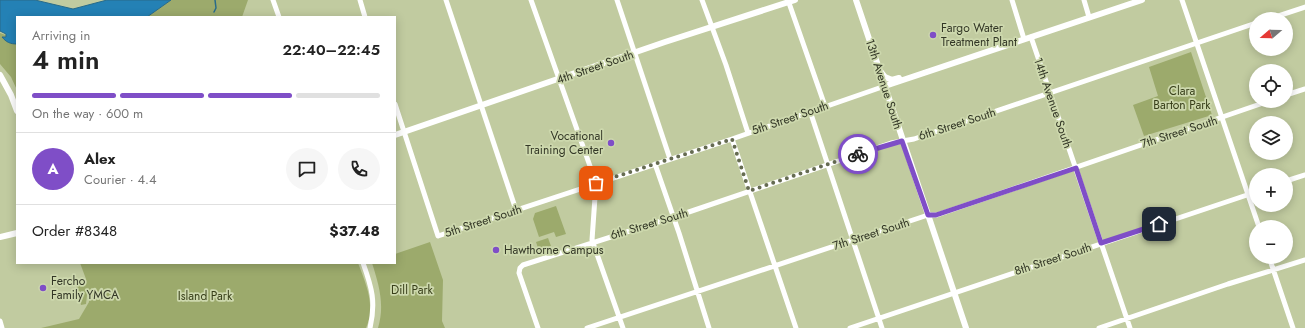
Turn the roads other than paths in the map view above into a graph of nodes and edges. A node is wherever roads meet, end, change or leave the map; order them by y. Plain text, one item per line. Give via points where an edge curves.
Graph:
1 (273, 0) edge
2 (360, 0) edge
3 (446, 0) edge
4 (531, 0) edge
5 (617, 0) edge
6 (702, 0) edge
7 (856, 0) edge
8 (1012, 0) edge
9 (1084, 0) edge
10 (1142, 0) edge
11 (1182, 0) edge
12 (792, 1) edge
13 (1305, 7) edge
14 (1290, 12) edge
15 (279, 16) edge
16 (365, 16) edge
17 (1089, 17) junction
18 (1249, 25) edge
19 (712, 27) junction
20 (1028, 38) junction
21 (1196, 43) junction
22 (635, 53) junction
23 (880, 70) junction
24 (925, 72) junction
25 (0, 75) edge
26 (559, 79) junction
27 (885, 86) junction
28 (1305, 89) edge
29 (1050, 93) junction
30 (1293, 93) edge
31 (482, 106) junction
32 (825, 106) junction
33 (396, 107) edge
34 (16, 108) edge
35 (1250, 108) edge
36 (810, 111) junction
37 (1222, 118) junction
38 (404, 132) junction
39 (748, 133) junction
40 (396, 135) edge
41 (732, 139) junction
42 (902, 141) junction
43 (670, 159) junction
44 (655, 164) junction
45 (827, 164) junction
46 (1076, 168) junction
47 (1305, 175) edge
48 (1293, 179) edge
49 (596, 183) junction
50 (749, 191) junction
51 (1248, 194) junction
52 (516, 210) junction
53 (928, 215) junction
54 (673, 217) junction
55 (1257, 220) edge
56 (16, 233) edge
57 (0, 237) edge
58 (853, 240) junction
59 (593, 242) junction
60 (1101, 243) junction
61 (1305, 260) edge
62 (363, 264) edge
63 (1272, 264) edge
64 (775, 266) junction
65 (1274, 270) junction
66 (698, 292) junction
67 (954, 292) junction
68 (620, 317) junction
69 (879, 318) junction
70 (1127, 319) junction
71 (0, 321) edge
72 (2, 328) edge
73 (370, 328) edge
74 (538, 328) edge
75 (587, 328) edge
76 (623, 328) edge
77 (709, 328) edge
78 (796, 328) edge
79 (850, 328) edge
80 (882, 328) edge
81 (966, 328) edge
82 (1099, 328) edge
83 (1130, 328) edge
84 (1293, 328) edge

1 - 15 street
2 - 16 street
3 - 31 street
4 - 26 street
5 - 22 street
6 - 19 street
7 - 23 street, 13th Avenue South
8 - 20 street, 14th Avenue South
9 - 17 street
10 - 17 street, 5th Street South
11 - 21 street
12 - 19 street, 4th Street South
12 - 32 street
13 - 14 street
17 - 20 street, 5th Street South
18 - 21 street, 6th Street South
19 - 22 street, 4th Street South
19 - 39 street
20 - 24 street, 5th Street South
20 - 29 street, 14th Avenue South
21 - 29 street, 6th Street South
21 - 37 street
22 - 26 street, 4th Street South
22 - 43 street
23 - 24 street via 892,80 916,72
23 - 27 street, 13th Avenue South
24 - 27 street, 5th Street South
25 - 34 street
26 - 31 street, 4th Street South
26 - 49 street
27 - 32 street, 5th Street South
27 - 42 street, 13th Avenue South
28 - 30 street
29 - 42 street, 6th Street South
29 - 46 street, 14th Avenue South
31 - 38 street, 4th Street South
31 - 52 street
32 - 36 street, 5th Street South
33 - 38 street
35 - 37 street, 7th Street South
36 - 39 street, 5th Street South
36 - 45 street
37 - 46 street, 7th Street South
37 - 51 street
38 - 40 street, 4th Street South
38 - 52 street, 5th Street South via 438,236
39 - 41 street, 5th Street South
41 - 43 street, 5th Street South
41 - 50 street
42 - 45 street, 6th Street South
42 - 53 street, 13th Avenue South
43 - 44 street, 5th Street South
44 - 49 street, 5th Street South
44 - 54 street
45 - 50 street, 6th Street South
45 - 58 street
46 - 53 street, 7th Street South via 936,215
46 - 60 street, 14th Avenue South
47 - 48 street
49 - 52 street, 5th Street South
49 - 59 street
50 - 54 street, 6th Street South
50 - 64 street
51 - 55 street
51 - 60 street, 8th Street South
53 - 58 street, 7th Street South
53 - 67 street, 13th Avenue South
54 - 59 street, 6th Street South
54 - 66 street
56 - 57 street
58 - 64 street, 7th Street South
58 - 69 street
59 - 68 street
59 - 74 street, 6th Street South via 525,264 520,268 519,273
60 - 67 street, 8th Street South
60 - 70 street, 14th Avenue South
61 - 65 street
62 - 73 street via 371,283 374,301
63 - 65 street
64 - 66 street, 7th Street South
64 - 78 street
65 - 70 street
65 - 84 street
66 - 68 street, 7th Street South
66 - 77 street
67 - 69 street, 8th Street South
67 - 81 street, 13th Avenue South
68 - 75 street, 7th Street South
68 - 76 street
69 - 79 street, 8th Street South
69 - 80 street
70 - 82 street
70 - 83 street, 14th Avenue South
71 - 72 street

